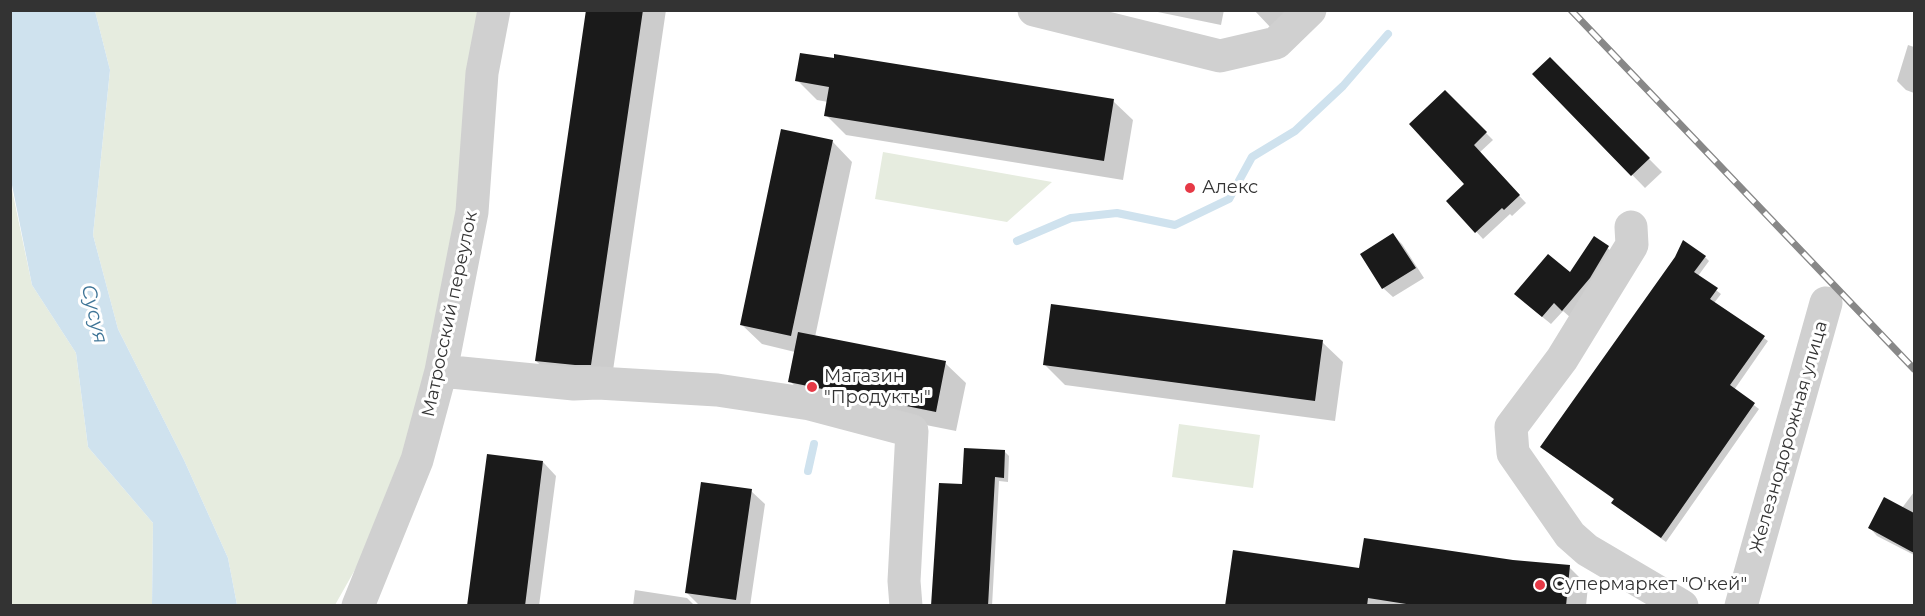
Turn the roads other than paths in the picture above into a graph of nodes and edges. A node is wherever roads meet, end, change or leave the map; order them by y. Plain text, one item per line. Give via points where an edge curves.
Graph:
1 (494, 10) edge
2 (1034, 10) edge
3 (1310, 10) edge
4 (1631, 227) dead end
5 (1826, 303) dead end
6 (441, 371) junction
7 (358, 606) edge
8 (906, 606) edge
9 (1682, 606) edge
10 (1741, 606) edge

1 - 6 street, Матросский переулок via 482,73 472,212
2 - 3 street via 1220,56 1276,43
4 - 9 street via 1632,244 1562,359 1511,427 1513,453 1570,535 1587,550
5 - 10 street, Железнодорожная улица
6 - 7 street, Матросский переулок via 417,460
6 - 8 street via 574,384 717,390 810,404 912,431

